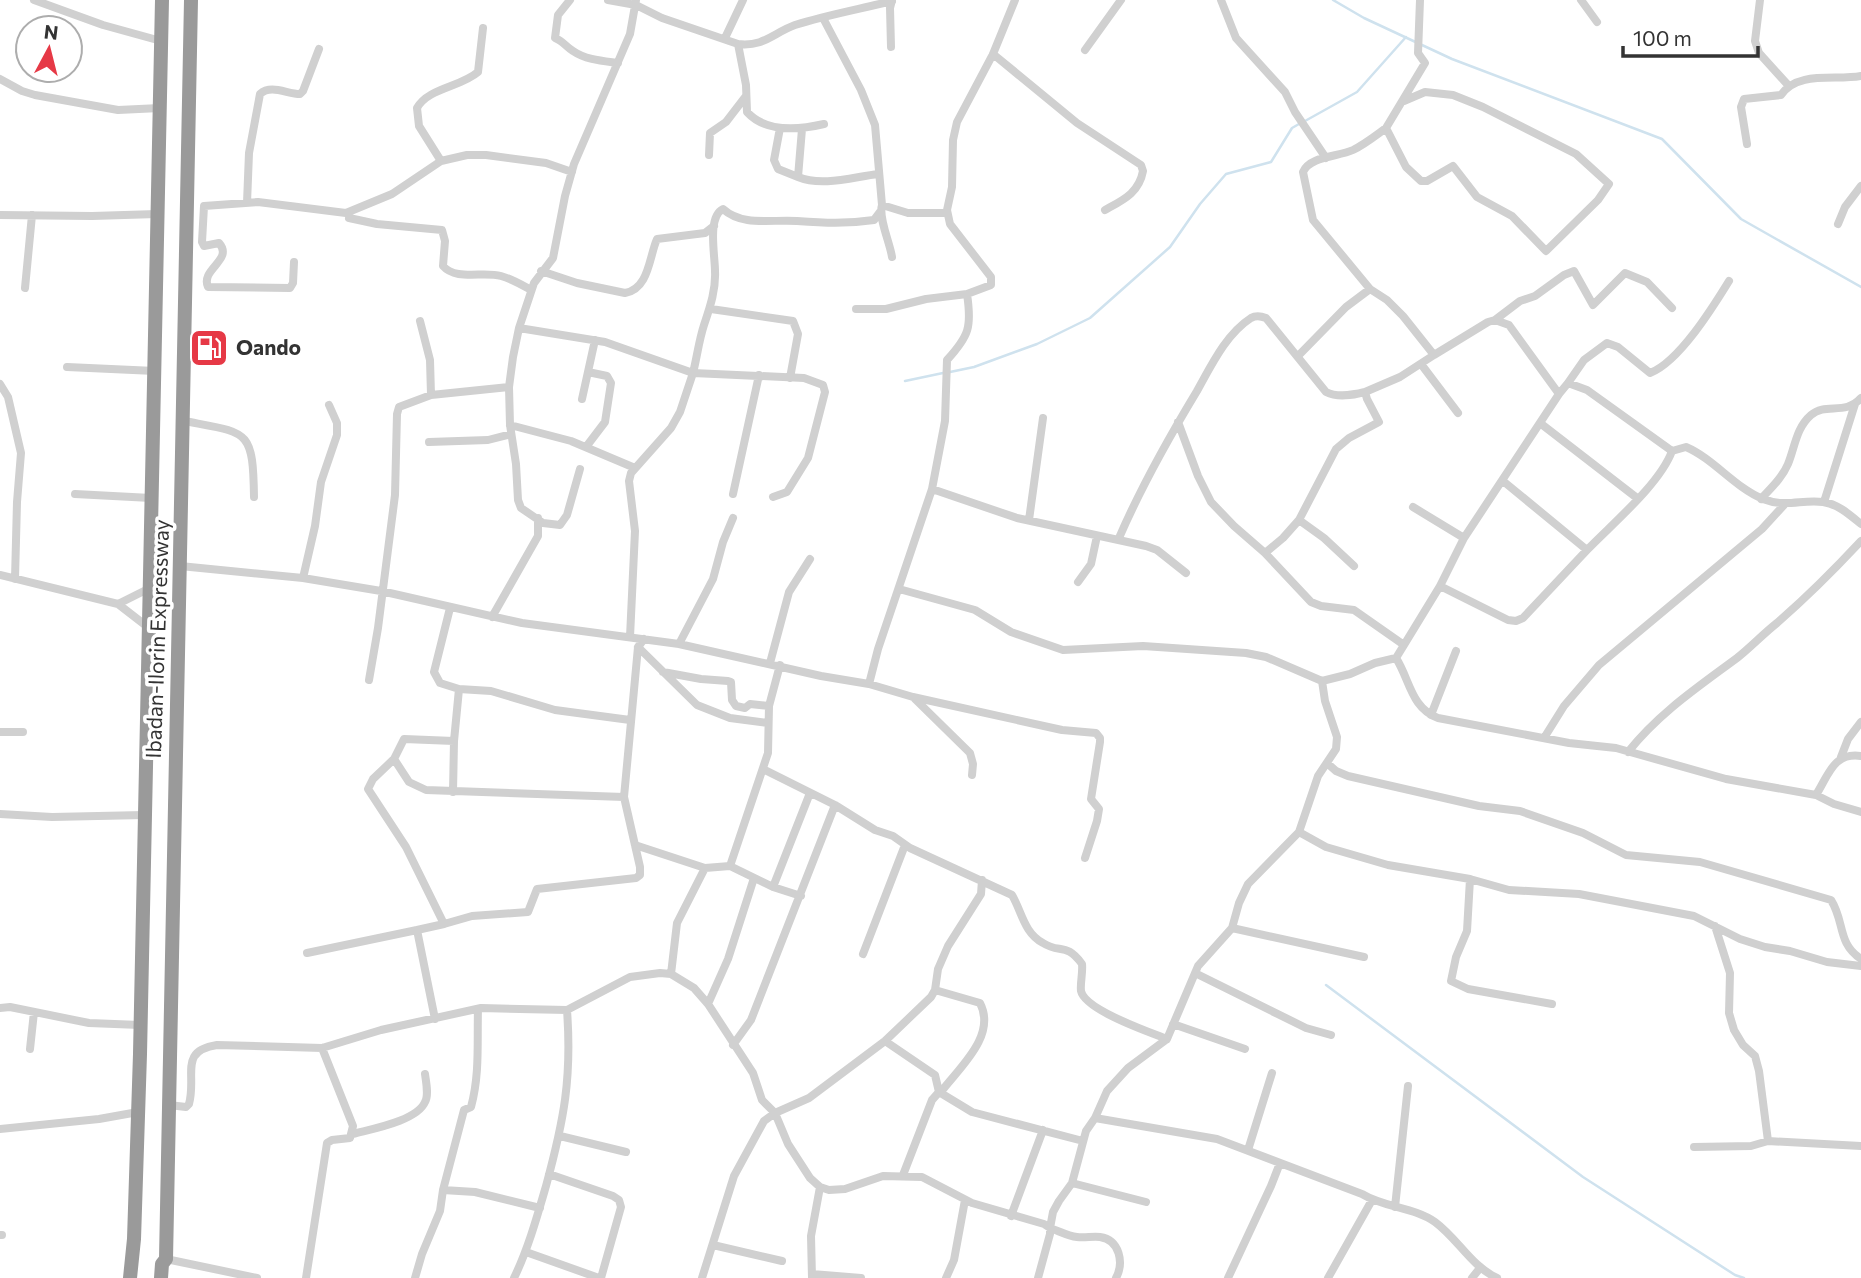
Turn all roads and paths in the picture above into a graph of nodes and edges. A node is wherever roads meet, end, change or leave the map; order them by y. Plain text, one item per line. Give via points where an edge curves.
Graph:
1 (34, 0) edge
2 (162, 0) edge
3 (191, 0) edge
4 (570, 0) edge
5 (608, 0) edge
6 (743, 0) edge
7 (892, 0) edge
8 (1015, 0) edge
9 (1121, 0) edge
10 (1221, 0) edge
11 (1420, 0) edge
12 (1581, 0) edge
13 (1760, 0) edge
14 (636, 2) edge
15 (823, 18) junction
16 (1597, 22) dead end
17 (483, 28) dead end
18 (725, 38) junction
19 (161, 41) junction
20 (738, 44) junction
21 (891, 47) dead end
22 (319, 50) dead end
23 (1085, 50) dead end
24 (993, 54) junction
25 (618, 63) junction
26 (1861, 76) edge
27 (0, 79) edge
28 (1788, 85) junction
29 (746, 96) junction
30 (1404, 101) junction
31 (160, 108) junction
32 (824, 124) dead end
33 (780, 128) junction
34 (1386, 128) junction
35 (802, 129) junction
36 (1746, 144) dead end
37 (709, 155) dead end
38 (1326, 158) junction
39 (441, 161) junction
40 (572, 172) junction
41 (878, 174) junction
42 (798, 177) junction
43 (1861, 186) edge
44 (247, 203) junction
45 (881, 209) junction
46 (1105, 210) dead end
47 (947, 213) junction
48 (157, 214) junction
49 (0, 215) edge
50 (32, 215) junction
51 (349, 218) dead end
52 (1838, 224) dead end
53 (714, 226) junction
54 (892, 257) dead end
55 (294, 262) dead end
56 (541, 271) junction
57 (1729, 281) dead end
58 (26, 288) dead end
59 (1370, 289) junction
60 (531, 290) junction
61 (967, 294) junction
62 (1672, 308) dead end
63 (711, 309) junction
64 (856, 309) dead end
65 (1494, 320) junction
66 (420, 321) dead end
67 (519, 328) junction
68 (595, 340) junction
69 (1434, 355) junction
70 (1298, 356) junction
71 (1422, 363) junction
72 (67, 367) dead end
73 (155, 371) junction
74 (588, 372) junction
75 (693, 373) junction
76 (759, 375) junction
77 (790, 378) junction
78 (1568, 383) junction
79 (0, 384) edge
80 (509, 387) junction
81 (1365, 392) junction
82 (1559, 394) junction
83 (431, 395) junction
84 (4, 399) edge
85 (582, 399) dead end
86 (1858, 401) edge
87 (329, 405) dead end
88 (1458, 413) dead end
89 (1043, 418) dead end
90 (184, 421) junction
91 (1178, 422) junction
92 (1540, 423) junction
93 (510, 425) junction
94 (511, 435) junction
95 (429, 442) dead end
96 (586, 447) junction
97 (1672, 451) junction
98 (635, 468) junction
99 (580, 469) dead end
100 (1503, 481) junction
101 (932, 489) junction
102 (75, 494) dead end
103 (733, 494) dead end
104 (254, 497) dead end
105 (773, 497) dead end
106 (152, 498) junction
107 (1637, 498) junction
108 (1761, 499) junction
109 (1824, 502) junction
110 (1784, 505) junction
111 (1413, 507) dead end
112 (538, 518) junction
113 (733, 518) dead end
114 (1029, 520) junction
115 (1299, 520) junction
116 (1861, 524) edge
117 (1097, 536) junction
118 (1119, 538) junction
119 (1464, 538) junction
120 (1861, 541) edge
121 (1587, 550) junction
122 (1265, 553) junction
123 (810, 559) dead end
124 (180, 566) junction
125 (1354, 566) dead end
126 (1186, 573) dead end
127 (0, 575) edge
128 (303, 578) junction
129 (15, 579) junction
130 (1078, 582) dead end
131 (1440, 586) junction
132 (150, 588) junction
133 (899, 589) junction
134 (381, 591) junction
135 (118, 604) junction
136 (450, 608) junction
137 (492, 617) junction
138 (149, 628) junction
139 (630, 637) junction
140 (641, 643) junction
141 (679, 644) junction
142 (1404, 645) junction
143 (1456, 651) dead end
144 (1396, 658) junction
145 (775, 664) junction
146 (663, 672) junction
147 (369, 680) dead end
148 (1322, 681) junction
149 (869, 684) junction
150 (459, 689) junction
151 (913, 697) junction
152 (769, 706) junction
153 (1431, 715) junction
154 (631, 720) junction
155 (1861, 722) edge
156 (768, 723) junction
157 (0, 732) edge
158 (23, 732) dead end
159 (1544, 738) junction
160 (454, 741) junction
161 (1628, 752) junction
162 (1841, 757) junction
163 (1861, 757) edge
164 (394, 759) junction
165 (1328, 763) junction
166 (763, 769) junction
167 (972, 775) dead end
168 (453, 792) junction
169 (810, 793) junction
170 (1816, 795) junction
171 (624, 797) junction
172 (835, 805) junction
173 (1861, 812) edge
174 (0, 814) edge
175 (144, 815) junction
176 (1299, 832) junction
177 (635, 845) junction
178 (905, 845) junction
179 (1085, 858) dead end
180 (730, 866) junction
181 (705, 868) junction
182 (754, 878) junction
183 (1470, 879) junction
184 (982, 880) junction
185 (773, 887) junction
186 (801, 897) junction
187 (444, 924) junction
188 (1715, 926) junction
189 (1232, 928) junction
190 (417, 930) junction
191 (307, 953) dead end
192 (863, 954) dead end
193 (1364, 957) dead end
194 (1861, 959) edge
195 (1861, 966) edge
196 (1195, 973) junction
197 (671, 974) junction
198 (935, 990) junction
199 (708, 1004) junction
200 (1552, 1004) dead end
201 (0, 1008) edge
202 (478, 1009) junction
203 (567, 1010) junction
204 (34, 1012) junction
205 (435, 1019) junction
206 (1172, 1024) junction
207 (140, 1025) junction
208 (1331, 1035) dead end
209 (1167, 1040) junction
210 (885, 1041) junction
211 (733, 1045) junction
212 (322, 1048) junction
213 (30, 1049) dead end
214 (1245, 1049) dead end
215 (1272, 1073) dead end
216 (425, 1074) dead end
217 (1408, 1086) dead end
218 (940, 1092) junction
219 (169, 1105) junction
220 (138, 1112) junction
221 (775, 1113) junction
222 (1095, 1118) junction
223 (0, 1129) edge
224 (1043, 1130) junction
225 (353, 1134) junction
226 (560, 1136) junction
227 (1083, 1141) junction
228 (1768, 1141) junction
229 (1861, 1146) edge
230 (1694, 1147) dead end
231 (1248, 1150) junction
232 (626, 1152) dead end
233 (1280, 1163) junction
234 (549, 1174) junction
235 (903, 1175) junction
236 (1072, 1184) junction
237 (820, 1187) junction
238 (443, 1189) junction
239 (965, 1200) junction
240 (1372, 1200) junction
241 (1146, 1202) dead end
242 (1395, 1207) junction
243 (540, 1208) junction
244 (1011, 1216) junction
245 (1050, 1228) junction
246 (713, 1245) junction
247 (526, 1252) junction
248 (166, 1259) junction
249 (782, 1261) dead end
250 (1480, 1268) junction
251 (812, 1276) edge
252 (130, 1278) edge
253 (161, 1278) edge
254 (257, 1278) edge
255 (306, 1278) edge
256 (415, 1278) edge
257 (514, 1278) edge
258 (600, 1278) edge
259 (702, 1278) edge
260 (861, 1278) edge
261 (946, 1278) edge
262 (1038, 1278) edge
263 (1116, 1278) edge
264 (1228, 1278) edge
265 (1328, 1278) edge
266 (1472, 1278) edge
267 (1497, 1278) edge

1 - 19 street
2 - 19 highway, Ibadan-Ilorin Expressway
3 - 90 highway, Ibadan-Ilorin Expressway
4 - 25 street via 558,15 555,38 592,59
5 - 14 street
6 - 18 street
7 - 15 street
7 - 21 street
8 - 24 street
9 - 23 street
10 - 38 street via 1236,38 1285,92
11 - 30 street via 1418,53 1425,63
12 - 16 street
13 - 28 street via 1755,41 1759,53
14 - 18 street via 662,18
14 - 25 street
15 - 20 street via 792,26 759,44
15 - 41 street via 870,110
17 - 39 street via 478,72 423,99 417,108 419,126
18 - 20 street
19 - 31 highway, Ibadan-Ilorin Expressway
20 - 29 street
22 - 44 street via 300,94 265,89 258,99
24 - 46 street via 1077,123 1141,166 1136,190
24 - 47 street via 957,122
25 - 40 street
26 - 28 street via 1824,77
27 - 31 street via 36,95 118,110
28 - 36 street via 1781,94 1741,102
29 - 33 street via 752,118
29 - 37 street via 726,122 710,133
30 - 34 street
30 - 34 street via 1425,92 1452,95 1483,107 1576,154 1609,184 1546,251 1512,216 1477,197 1453,166 1420,181 1406,167
31 - 48 highway, Ibadan-Ilorin Expressway
32 - 35 street
33 - 35 street
33 - 42 street via 774,160 778,169
34 - 38 street via 1349,152
35 - 42 street
38 - 59 street via 1305,166 1303,172 1313,220
39 - 40 street via 486,155 546,163
39 - 44 street via 392,194 346,213
40 - 56 street via 553,258
41 - 42 street via 827,181
41 - 45 street
43 - 52 street
44 - 55 street via 204,206 202,242 204,246 219,243 224,251 206,276 208,287 290,288
45 - 47 street
45 - 53 street via 874,220 845,224 766,223 723,209 715,214
45 - 54 street
47 - 61 street via 950,224 992,280 990,287
48 - 50 street
48 - 73 highway, Ibadan-Ilorin Expressway
49 - 50 street
50 - 58 street
51 - 60 street via 442,230 447,271 500,275
53 - 56 street via 705,233 657,239 642,282 630,292
53 - 63 street via 716,273
56 - 60 street
57 - 78 street via 1685,343 1657,370 1650,373 1607,342 1584,360
59 - 69 street via 1403,316
59 - 70 street
60 - 67 street
61 - 64 street via 886,309
61 - 101 street via 971,317 961,346 947,360 945,421
62 - 65 street via 1647,282 1625,272 1593,305 1574,271
63 - 75 street
63 - 77 street via 793,321 797,334
65 - 69 street
65 - 82 street via 1509,325
66 - 83 street via 430,360
67 - 68 street
67 - 80 street
68 - 74 street
68 - 75 street
69 - 71 street
70 - 81 street via 1326,392
70 - 91 street via 1266,318 1251,318 1221,351
71 - 81 street
71 - 88 street
72 - 73 street
73 - 106 highway, Ibadan-Ilorin Expressway
74 - 85 street
74 - 96 street via 607,376 611,383 605,422
75 - 76 street
75 - 98 street via 671,428
76 - 77 street
76 - 103 street
77 - 105 street via 820,382 825,392 808,458 787,492
78 - 82 street
78 - 97 street via 1587,390
79 - 84 street
80 - 83 street
80 - 93 street
81 - 115 street via 1379,422 1336,449
82 - 92 street
83 - 134 street via 404,404 397,414 396,487
84 - 129 street via 21,453
86 - 108 street via 1843,409 1812,414 1799,430 1789,463
86 - 109 street
87 - 128 street via 337,435 321,482
89 - 114 street
90 - 104 street via 243,436 252,450
90 - 124 highway, Ibadan-Ilorin Expressway
91 - 118 street
91 - 122 street via 1211,502
92 - 100 street
92 - 107 street
93 - 94 street
93 - 96 street
94 - 95 street
94 - 112 street via 518,500 521,508
96 - 98 street
97 - 107 street via 1667,464
97 - 108 street via 1686,447 1697,452
98 - 139 street via 629,481 635,531
99 - 112 street via 560,525
100 - 119 street
100 - 121 street
101 - 114 street
101 - 133 street
102 - 106 street
106 - 132 highway, Ibadan-Ilorin Expressway
107 - 121 street
108 - 110 street
109 - 110 street
109 - 116 street
110 - 159 street via 1762,529 1599,665
111 - 119 street
112 - 137 street via 538,536
113 - 141 street via 713,579
114 - 117 street
115 - 122 street
115 - 125 street
117 - 118 street
117 - 130 street via 1091,564
118 - 126 street via 1157,550
119 - 131 street
120 - 161 street via 1797,607 1738,658 1671,706
121 - 131 street via 1516,621
122 - 142 street via 1311,602 1354,610
123 - 145 street via 789,592
124 - 128 street
124 - 219 highway, Ibadan-Ilorin Expressway
127 - 129 street
128 - 134 street
129 - 135 street
131 - 142 street
132 - 135 street
132 - 138 highway, Ibadan-Ilorin Expressway
133 - 148 street via 975,610 1011,632 1063,650 1143,646 1246,653
133 - 149 street
134 - 136 street
134 - 147 street
135 - 138 street
136 - 137 street
136 - 150 street via 434,676
137 - 139 street
138 - 175 highway, Ibadan-Ilorin Expressway
139 - 140 street
140 - 141 street
140 - 146 street
140 - 154 street
141 - 145 street
142 - 144 street
143 - 153 street
144 - 148 street
144 - 153 street via 1416,702
145 - 149 street
145 - 152 street
146 - 152 street via 728,681 736,706
146 - 156 street via 697,705 730,718
148 - 165 street via 1337,737
149 - 151 street
150 - 154 street via 491,691 555,710
150 - 160 street
151 - 167 street via 970,754
151 - 179 street via 1098,735 1091,799 1099,809
152 - 156 street
153 - 159 street
154 - 171 street
155 - 162 street
156 - 166 street
157 - 158 street
159 - 161 street
160 - 164 street via 404,739
160 - 168 street
161 - 170 street via 1726,779
162 - 163 street
162 - 170 street
164 - 168 street via 409,782 419,788
164 - 187 street via 368,789 406,847
165 - 176 street via 1318,776
165 - 194 street via 1348,776 1520,811 1583,833 1626,855 1700,862 1831,900 1846,945
166 - 169 street
166 - 180 street
168 - 171 street
169 - 172 street
169 - 185 street
170 - 173 street
171 - 177 street
172 - 178 street
172 - 186 street
174 - 175 street
175 - 207 highway, Ibadan-Ilorin Expressway
176 - 183 street via 1326,847 1388,865
176 - 189 street via 1252,878
177 - 181 street
177 - 187 street via 640,867 636,878 537,889 528,912 472,916
178 - 184 street
178 - 192 street
180 - 181 street
180 - 182 street
181 - 197 street via 677,923
182 - 185 street
182 - 199 street
183 - 188 street via 1509,890 1627,902 1694,916
183 - 200 street via 1467,931 1451,981 1468,989
184 - 198 street via 981,894 938,969
184 - 209 street via 1012,895 1024,923 1044,944 1075,955 1082,964 1081,993 1087,1000 1123,1022
185 - 186 street
186 - 211 street via 751,1020
187 - 190 street
188 - 195 street via 1765,947
188 - 228 street via 1730,973 1729,1013 1734,1030 1755,1056 1759,1071
189 - 193 street
189 - 196 street
190 - 191 street
190 - 205 street
196 - 206 street
196 - 208 street via 1307,1028
197 - 199 street via 694,988
197 - 203 street via 630,977
198 - 210 street
198 - 218 street via 980,1003 985,1027 967,1063
199 - 211 street
201 - 204 street
202 - 203 street
202 - 205 street
202 - 238 street via 475,1091 471,1107 464,1110
203 - 226 street via 570,1072
204 - 207 street via 89,1023
204 - 213 street
205 - 212 street
206 - 209 street
206 - 214 street
207 - 220 highway, Ibadan-Ilorin Expressway
209 - 222 street via 1115,1080
210 - 218 street via 935,1076
210 - 221 street via 809,1098
211 - 221 street via 753,1073 762,1100
212 - 219 street via 203,1047 192,1059 189,1104
212 - 225 street
215 - 231 street
216 - 225 street via 427,1100 422,1107 392,1124
217 - 242 street
218 - 224 street via 972,1112
218 - 235 street via 932,1100
219 - 248 highway, Ibadan-Ilorin Expressway
220 - 223 street
220 - 252 highway, Ibadan-Ilorin Expressway
221 - 237 street via 788,1144
221 - 246 street via 760,1127 739,1164
222 - 227 street
222 - 231 street via 1190,1132
224 - 227 street
224 - 244 street
225 - 255 street via 327,1143
226 - 232 street
226 - 234 street
227 - 236 street
228 - 229 street
228 - 230 street via 1751,1146
231 - 233 street
233 - 240 street
233 - 264 street
234 - 243 street
234 - 258 street via 619,1200 621,1207
235 - 237 street via 883,1176 845,1189
235 - 239 street via 935,1182
236 - 241 street
236 - 245 street via 1053,1212
237 - 251 street via 811,1236
238 - 243 street
238 - 256 street via 440,1211
239 - 244 street
239 - 261 street via 954,1260
240 - 242 street
240 - 265 street
242 - 250 street via 1437,1223
243 - 247 street
244 - 245 street
245 - 262 street
245 - 263 street via 1112,1243 1121,1264
246 - 249 street
246 - 259 street
247 - 257 street
247 - 258 street
248 - 253 highway, Ibadan-Ilorin Expressway
248 - 254 street
250 - 266 street
250 - 267 street
251 - 260 street

